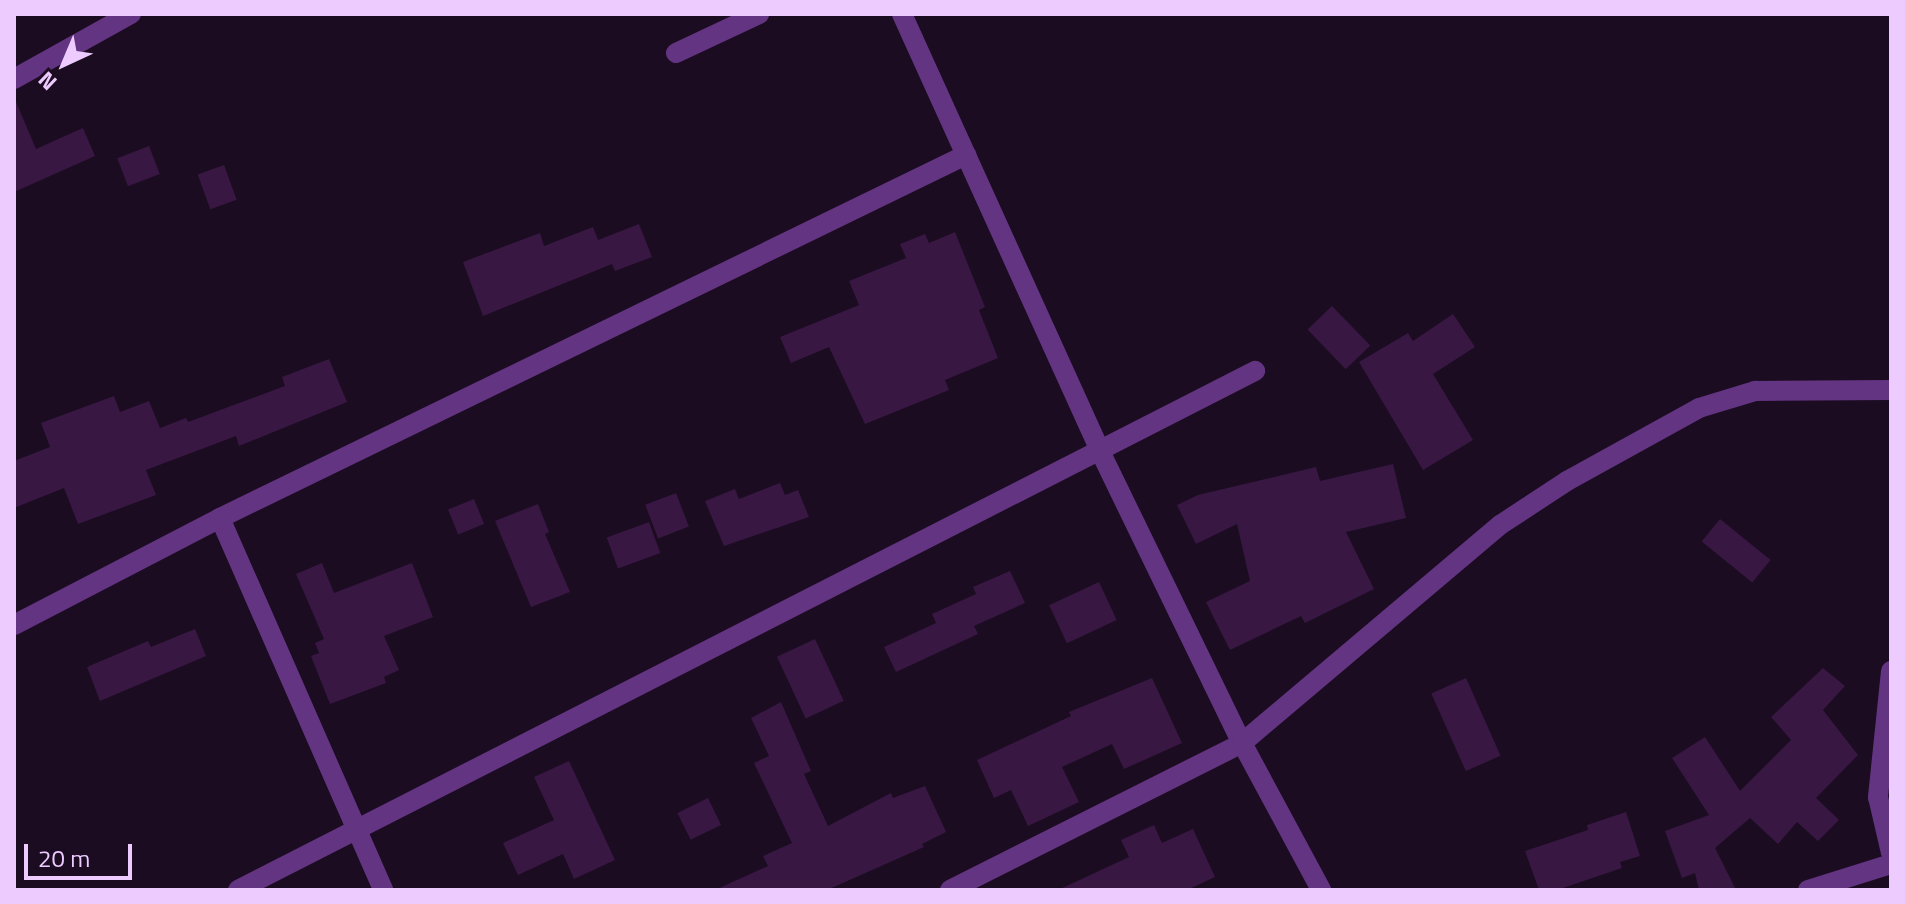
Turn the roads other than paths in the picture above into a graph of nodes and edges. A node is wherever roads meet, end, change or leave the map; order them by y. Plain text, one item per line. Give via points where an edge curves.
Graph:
1 (131, 14) edge
2 (759, 14) edge
3 (902, 14) edge
4 (676, 53) dead end
5 (14, 79) edge
6 (966, 155) junction
7 (1255, 371) dead end
8 (1891, 390) edge
9 (1099, 449) junction
10 (220, 518) junction
11 (14, 625) edge
12 (1891, 671) edge
13 (1242, 743) junction
14 (355, 833) junction
15 (1891, 853) edge
16 (1891, 864) edge
17 (238, 890) edge
18 (383, 890) edge
19 (950, 890) edge
20 (1321, 890) edge
21 (1808, 890) edge

1 - 5 street
2 - 4 street
3 - 6 street
6 - 9 street
6 - 10 street
7 - 9 street
8 - 13 street via 1755,391 1699,408 1500,525
9 - 13 street
9 - 14 street
10 - 11 street
10 - 14 street
12 - 15 street via 1878,797
13 - 19 street
13 - 20 street
14 - 17 street
14 - 18 street
16 - 21 street

